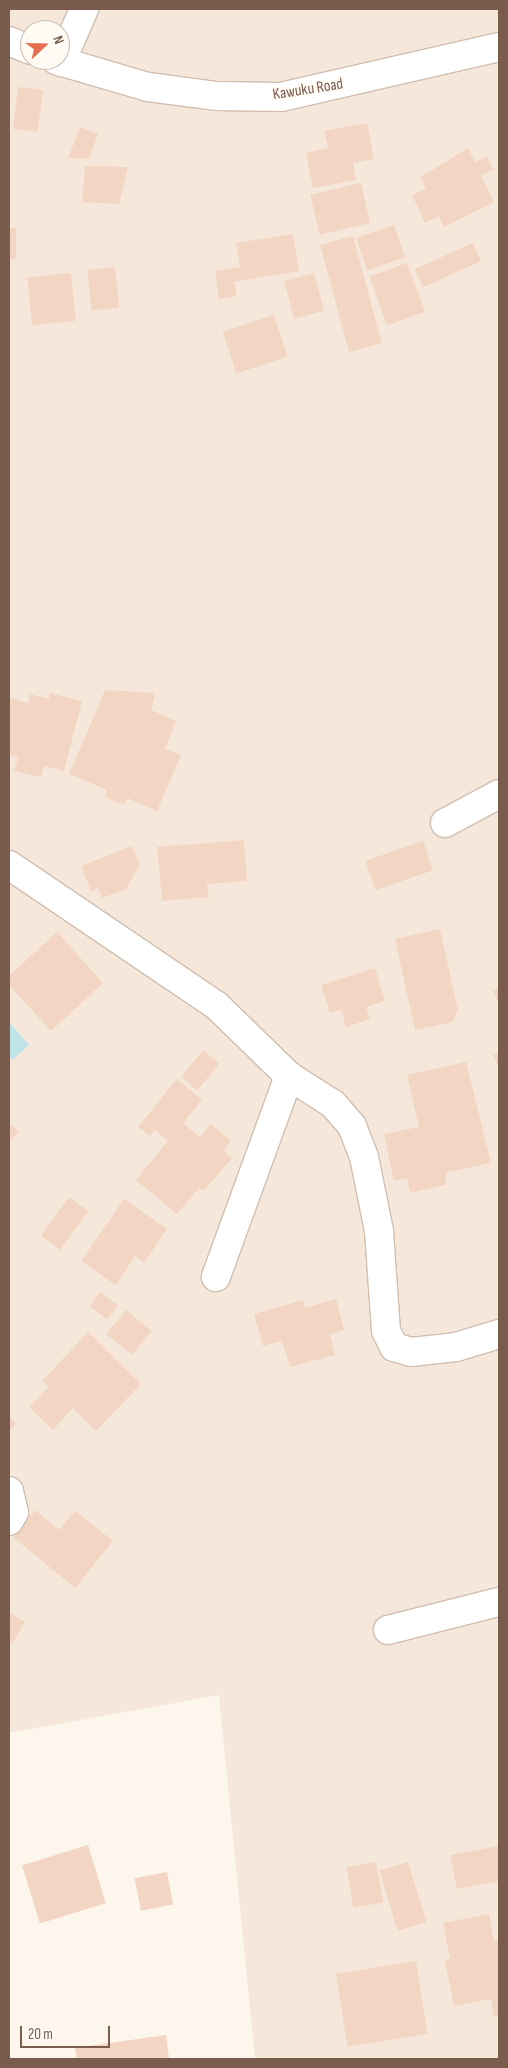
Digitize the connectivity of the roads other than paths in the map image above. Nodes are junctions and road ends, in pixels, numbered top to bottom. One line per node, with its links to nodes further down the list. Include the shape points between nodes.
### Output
1 (84, 9): 2 (street)
2 (70, 38)
3 (499, 47): 4 (street, Kawuku Road, via 281,97 217,96 148,87)
4 (70, 64)
5 (499, 794): 6 (street)
6 (445, 824)
7 (9, 865): 8 (street, via 217,1006)
8 (289, 1076): 9 (street); 10 (street, via 333,1104 355,1134 379,1231 386,1331 394,1347 411,1352 456,1346)
9 (216, 1277)
10 (499, 1334)
11 (9, 1491): 12 (street, via 14,1512)
12 (9, 1521)
13 (499, 1602): 14 (street)
14 (388, 1630)

